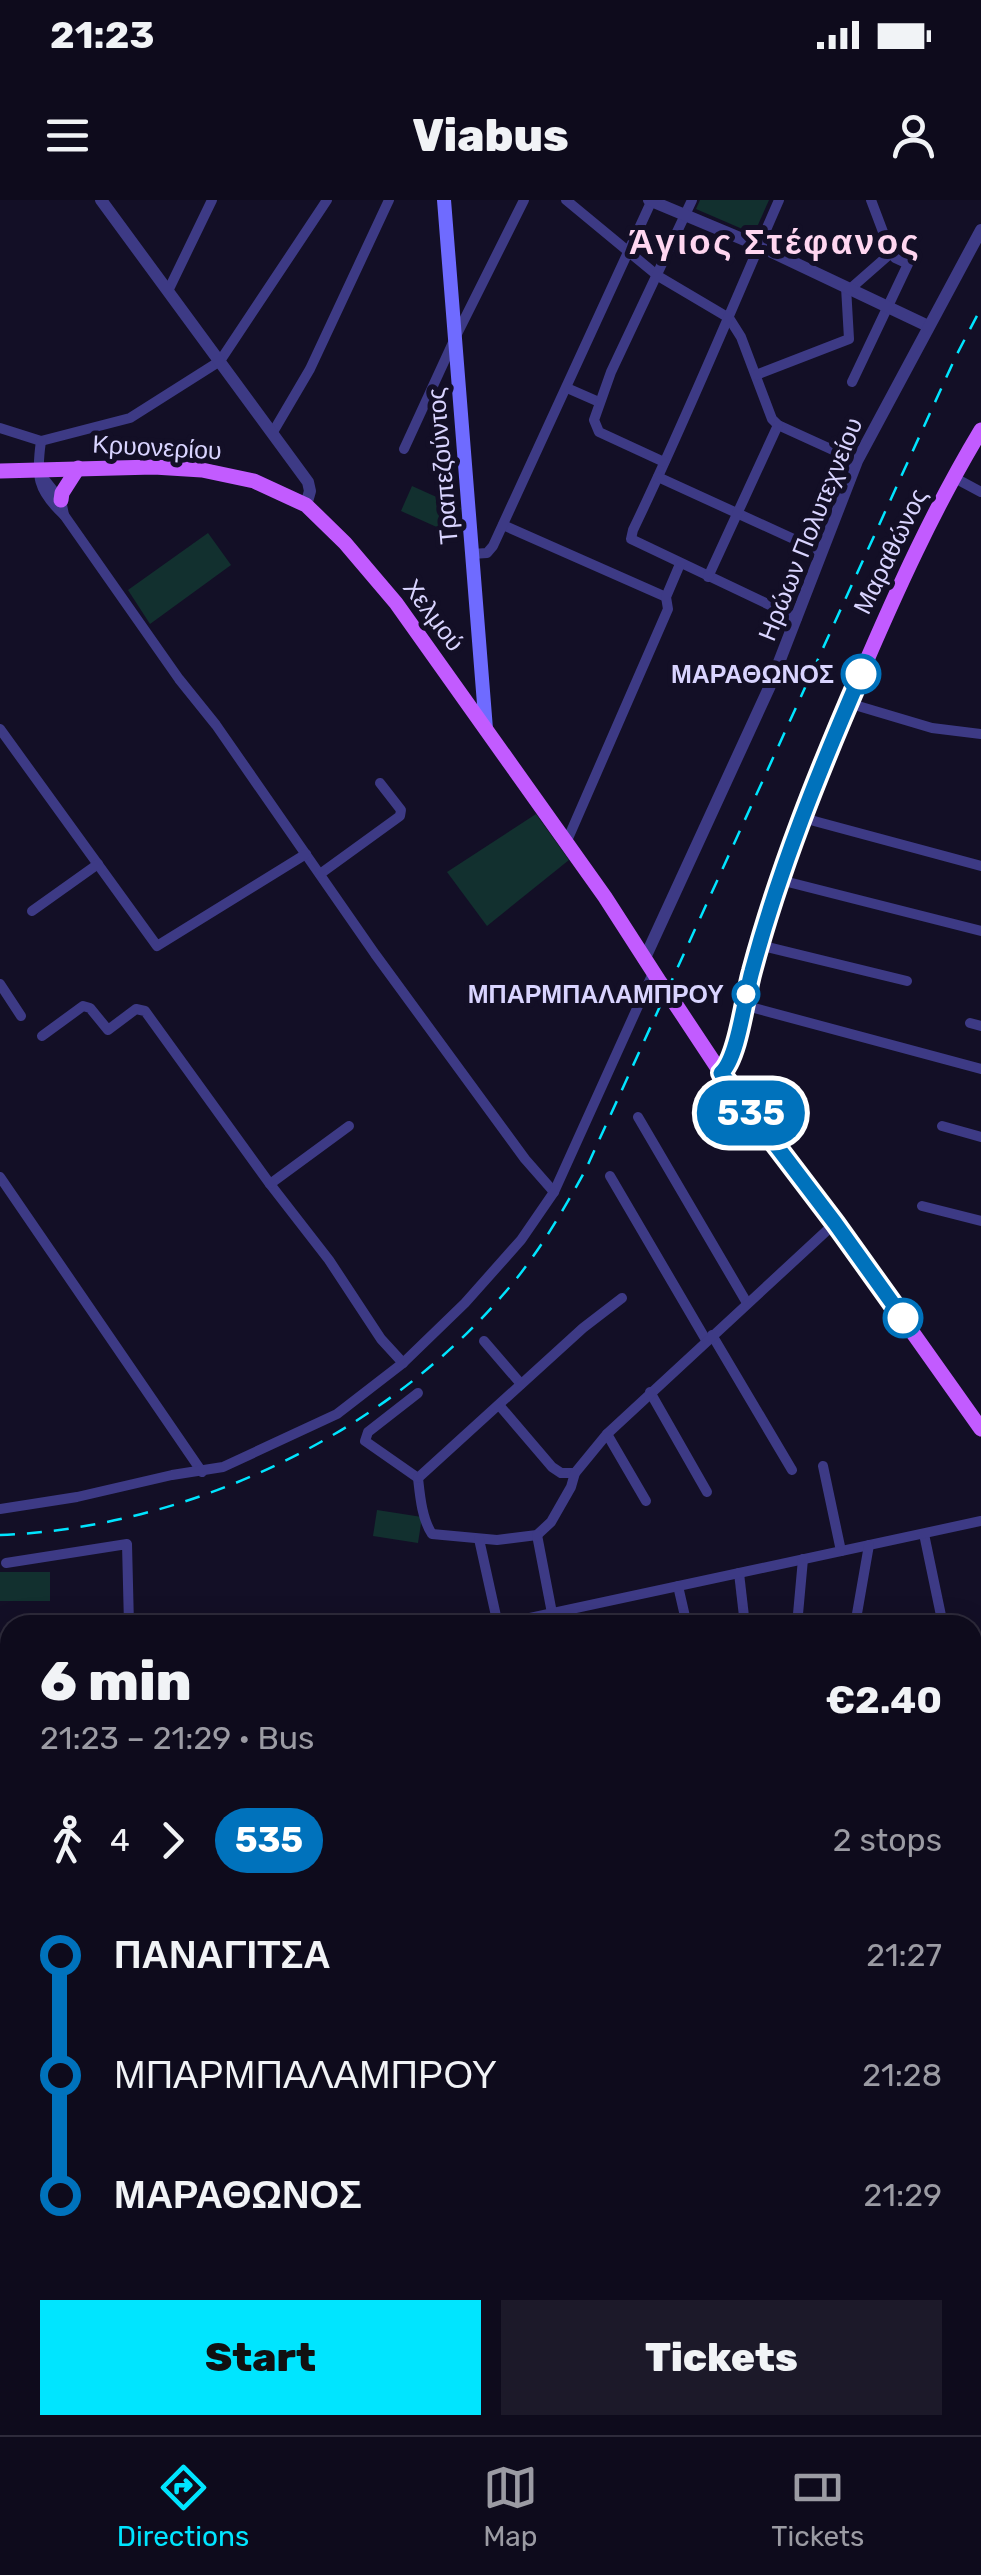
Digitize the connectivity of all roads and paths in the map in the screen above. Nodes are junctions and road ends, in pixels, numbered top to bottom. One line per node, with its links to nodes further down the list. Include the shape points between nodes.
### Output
1 (100, 200): 19 (street, Χελμού)
2 (212, 200): 19 (street)
3 (327, 200): 26 (street)
4 (389, 200): 34 (street)
5 (444, 200): 24 (main road, Τραπεζούντος)
6 (524, 200): 24 (street)
7 (566, 200): 15 (street)
8 (651, 200): 12 (street); 15 (street)
9 (692, 200): 12 (street)
10 (779, 200): 14 (street)
11 (871, 200): 16 (street)
12 (685, 214): 14 (street); 17 (street)
13 (981, 230): 22 (street, Ηρώων Πολυτεχνείου)
14 (759, 246): 18 (street); 21 (street)
15 (628, 252): 17 (street); 29 (street)
16 (890, 253): 18 (street); 20 (street, via 908,264)
17 (658, 276): 21 (street); 30 (street)
18 (848, 288): 20 (street); 23 (street)
19 (168, 291): 26 (street, Χελμού)
20 (888, 307): 22 (street); 25 (street)
21 (728, 318): 27 (street); 38 (street)
22 (928, 326): 37 (street, Ηρώων Πολυτεχνείου)
23 (851, 336): 25 (street); 27 (street)
24 (455, 338): 36 (street); 50 (main road, Τραπεζούντος)
25 (870, 344): 28 (street)
26 (220, 361): 34 (street, Χελμού); 35 (street, via 130,418)
27 (756, 375): 31 (street)
28 (852, 382)
29 (567, 388): 30 (street); 48 (street)
30 (599, 402): 38 (street, via 598,430)
31 (778, 426): 37 (street); 47 (street)
32 (0, 428): 35 (street)
33 (981, 430): 43 (main road, Μαραθώνος)
34 (274, 432): 45 (street, Χελμού, via 310,486)
35 (41, 440): 40 (street)
36 (404, 449)
37 (857, 461): 49 (street, Ηρώων Πολυτεχνείου)
38 (664, 462): 42 (street)
39 (78, 468): 40 (main road, Κρυονερίου); 45 (main road, Κρυονερίου, via 202,470 254,482); 46 (main road)
40 (36, 470): 41 (main road, Κρυονερίου); 46 (street, via 45,494)
41 (0, 471)
42 (658, 477): 47 (street); 51 (street, via 631,539)
43 (953, 478): 44 (street); 55 (main road, Μαραθώνος)
44 (981, 492)
45 (306, 505): 56 (main road, Χελμού, via 396,603)
46 (62, 507): 63 (street)
47 (737, 513): 49 (street); 52 (street)
48 (503, 524): 50 (street, via 487,553); 53 (street)
49 (822, 552): 54 (street, Ηρώων Πολυτεχνείου)
50 (472, 554): 56 (main road, Τραπεζούντος)
51 (680, 564): 52 (street); 53 (street)
52 (708, 577): 54 (street)
53 (666, 597): 62 (street, via 668,609)
54 (797, 618): 71 (street, Ηρώων Πολυτεχνείου)
55 (848, 703): 58 (street, via 932,728); 61 (main road, Μαραθώνος)
56 (486, 728): 62 (main road, Χελμού)
57 (0, 729): 59 (street)
58 (980, 732)
59 (4, 743): 64 (street)
60 (380, 783): 66 (street, via 400,816)
61 (803, 818): 65 (street); 67 (main road, Μαραθώνος)
62 (566, 843): 71 (main road, Χελμού)
63 (306, 854): 64 (street, via 156,946); 66 (street)
64 (98, 864): 68 (street)
65 (981, 866)
66 (320, 874): 86 (street)
67 (780, 880): 69 (street); 70 (main road, Μαραθώνος)
68 (32, 912)
69 (981, 931)
70 (759, 944): 72 (street); 74 (main road, Μαραθώνος)
71 (653, 972): 78 (main road, Χελμού, bridge); 86 (street)
72 (907, 981)
73 (0, 984): 75 (street)
74 (743, 1005): 77 (street); 78 (main road, Μαραθώνος, via 731,1060)
75 (21, 1016)
76 (42, 1036): 85 (street, via 83,1006 108,1030 136,1010 146,1011)
77 (981, 1069)
78 (721, 1073): 89 (main road)
79 (638, 1117): 91 (street)
80 (349, 1126): 85 (street)
81 (942, 1126): 82 (street)
82 (981, 1137)
83 (610, 1176): 92 (street)
84 (0, 1177): 103 (street)
85 (270, 1184): 94 (street)
86 (554, 1192): 94 (street, via 501,1265)
87 (922, 1206): 88 (street)
88 (981, 1222)
89 (835, 1223): 91 (street); 99 (main road)
90 (622, 1298): 95 (street)
91 (747, 1303): 92 (street)
92 (709, 1338): 96 (street); 102 (street)
93 (484, 1341): 95 (street)
94 (403, 1363): 103 (street, via 337,1414)
95 (521, 1384): 98 (street)
96 (650, 1392): 100 (street); 106 (street)
97 (418, 1393): 105 (street, via 368,1432 365,1442)
98 (499, 1405): 104 (street, via 552,1467); 105 (street)
99 (981, 1429)
100 (606, 1434): 104 (street); 107 (street)
101 (823, 1466): 114 (street)
102 (792, 1470)
103 (202, 1472): 108 (street)
104 (575, 1473): 110 (street, via 551,1522)
105 (418, 1478): 112 (street, via 432,1534)
106 (707, 1492)
107 (646, 1502)
108 (0, 1509)
109 (981, 1522): 111 (street)
110 (537, 1534): 112 (street); 119 (street)
111 (924, 1534): 113 (street); 127 (street)
112 (480, 1539): 121 (street)
113 (869, 1545): 114 (street); 126 (street)
114 (841, 1551): 115 (street)
115 (803, 1559): 117 (street); 125 (street)
116 (6, 1562): 120 (street, via 127,1544)
117 (739, 1573): 118 (street); 124 (street)
118 (678, 1586): 119 (street); 123 (street)
119 (552, 1613): 122 (street)
120 (130, 1615)
121 (496, 1615)
122 (543, 1615)
123 (685, 1615)
124 (744, 1615)
125 (798, 1615)
126 (857, 1615)
127 (941, 1615)

